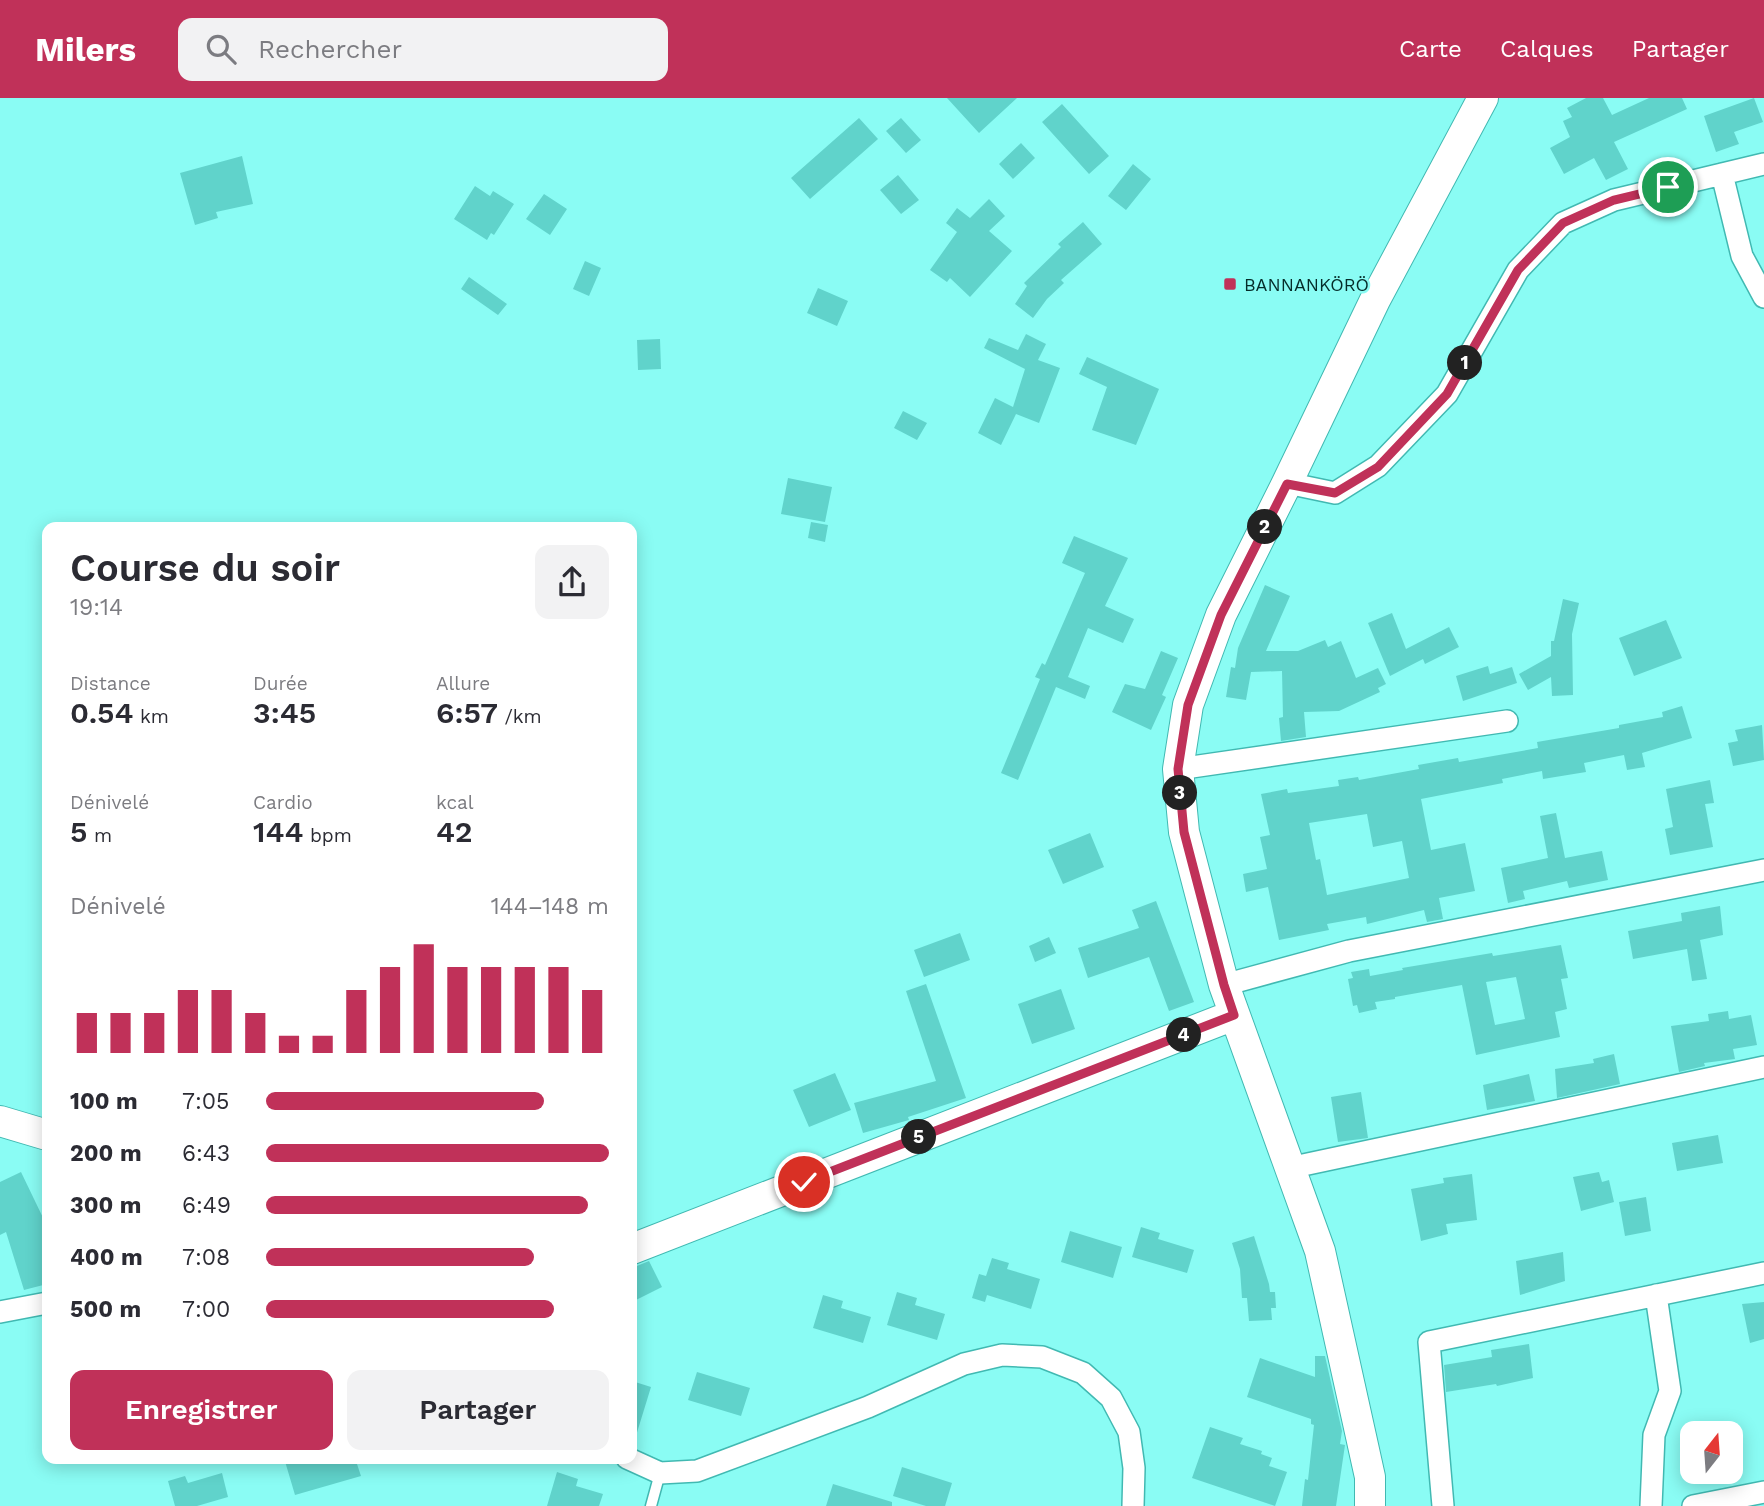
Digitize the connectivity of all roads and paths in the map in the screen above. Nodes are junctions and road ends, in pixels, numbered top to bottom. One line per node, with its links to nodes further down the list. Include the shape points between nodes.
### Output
1 (1483, 98): 5 (main road, via 1375,300)
2 (1764, 164): 3 (street)
3 (1722, 174): 4 (street, via 1742,256); 5 (street, via 1614,200 1563,223 1518,270 1447,394 1378,467 1335,493)
4 (1764, 297)
5 (1287, 484): 7 (main road, via 1221,615 1188,705)
6 (1507, 721): 7 (street)
7 (1178, 769): 9 (main road, via 1184,832)
8 (1764, 870): 9 (street, via 1349,951)
9 (1224, 985): 10 (main road)
10 (1234, 1015): 14 (main road); 15 (main road)
11 (1764, 1067): 14 (street)
12 (0, 1121): 13 (main road)
13 (42, 1134)
14 (1289, 1168): 25 (main road, via 1320,1251 1370,1477)
15 (637, 1247)
16 (1764, 1273): 17 (street)
17 (1656, 1295): 26 (street, via 1429,1342); 27 (street, via 1670,1391 1654,1435)
18 (42, 1303): 19 (street)
19 (2, 1306)
20 (637, 1463): 21 (street)
21 (660, 1473): 23 (lane); 24 (street, via 697,1471 868,1408 964,1364 1002,1354 1042,1357 1083,1373 1111,1398 1129,1432)
22 (1764, 1492): 28 (street)
23 (651, 1506)
24 (1133, 1506)
25 (1370, 1506)
26 (1443, 1506)
27 (1651, 1506)
28 (1693, 1506)

